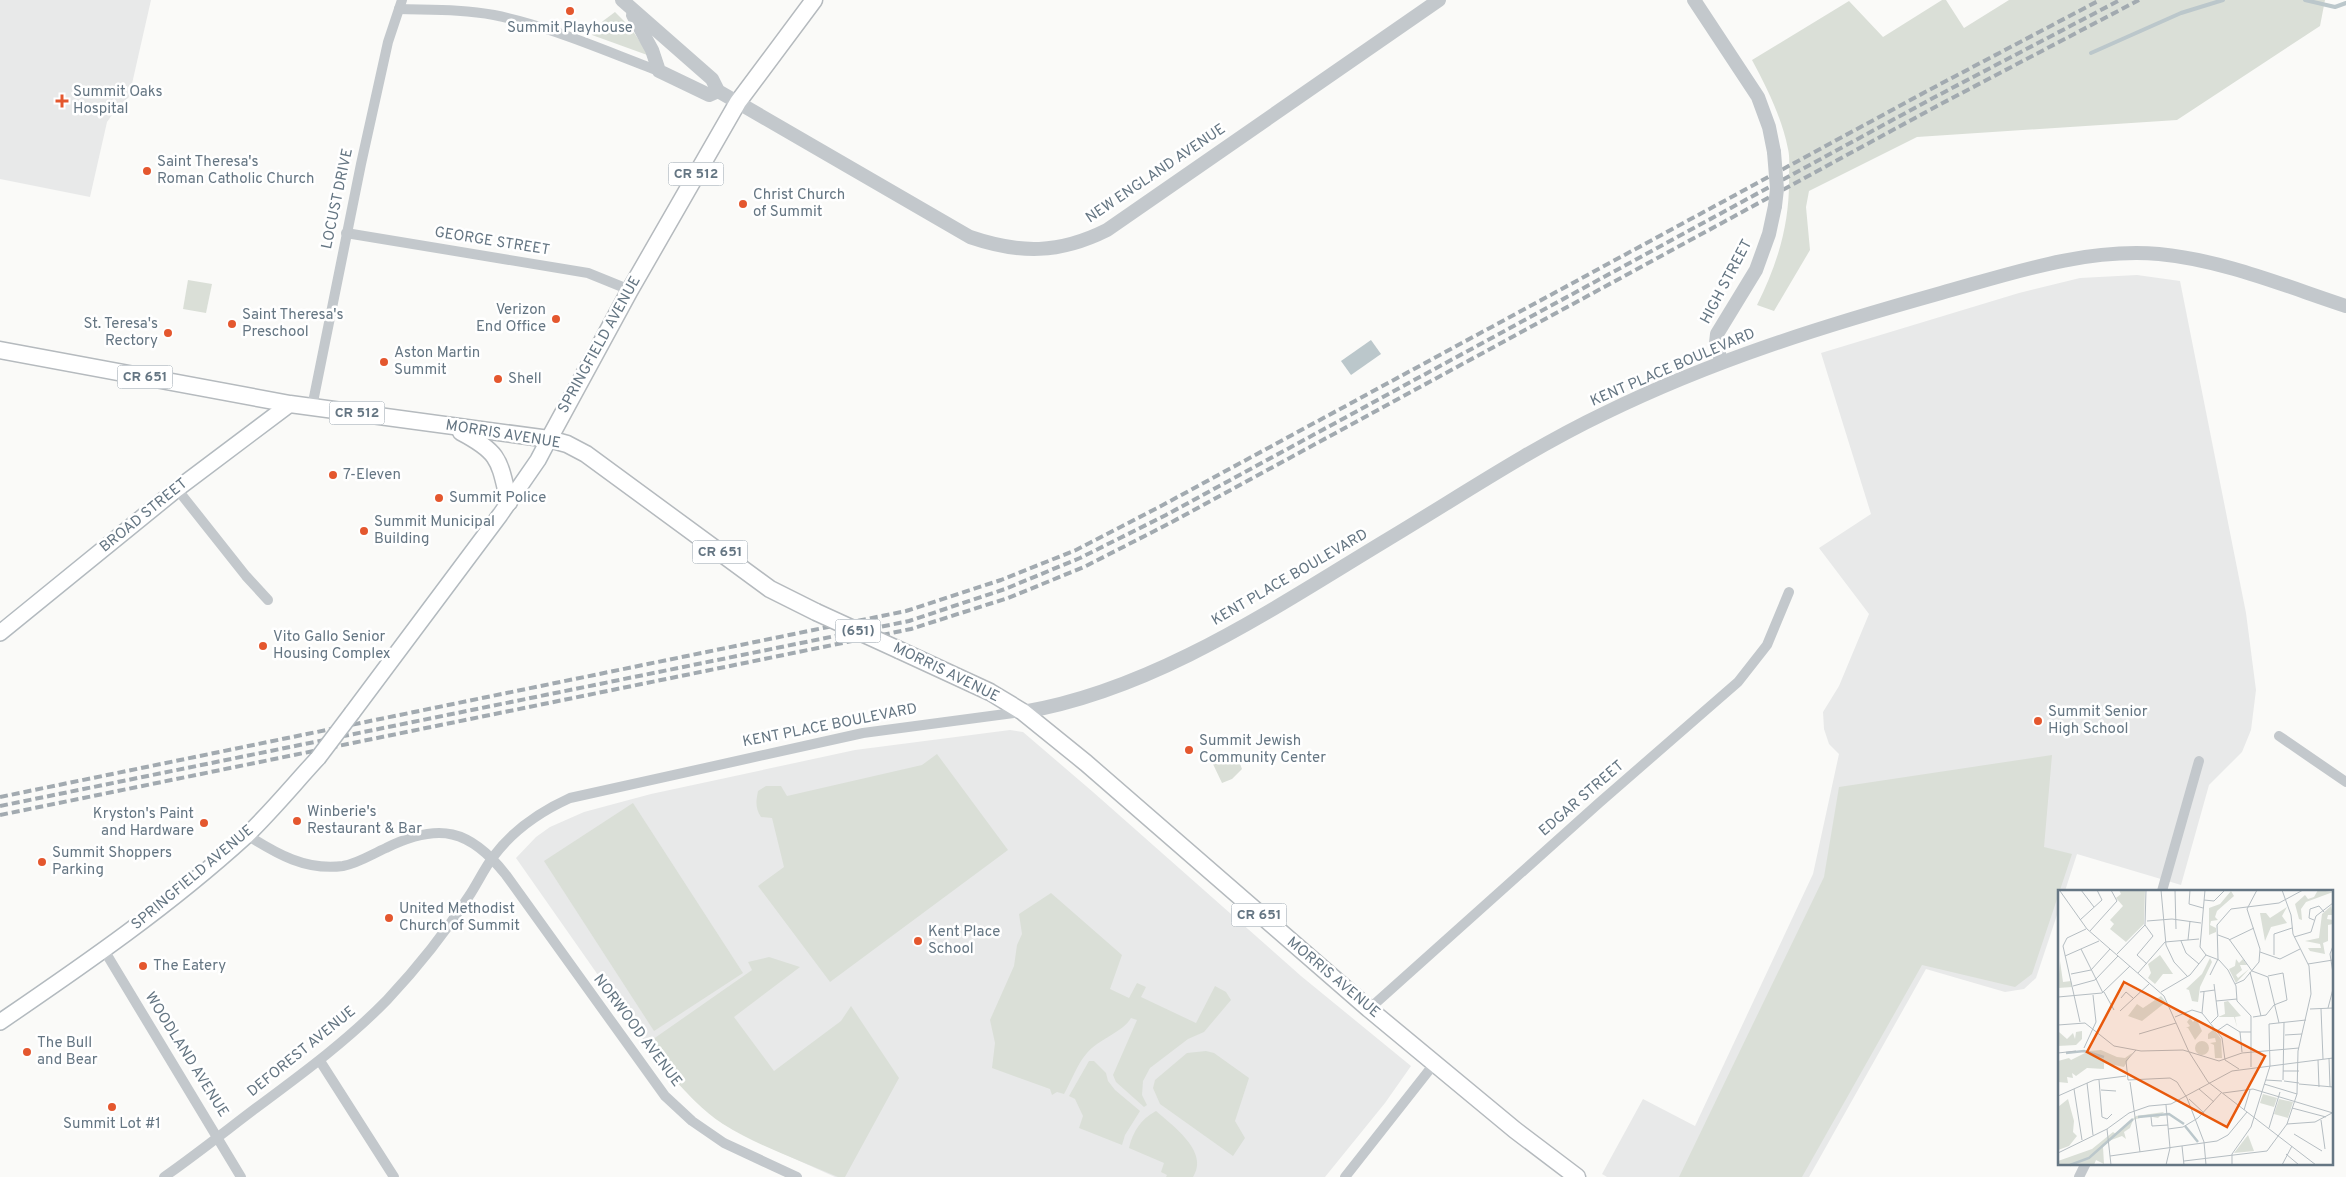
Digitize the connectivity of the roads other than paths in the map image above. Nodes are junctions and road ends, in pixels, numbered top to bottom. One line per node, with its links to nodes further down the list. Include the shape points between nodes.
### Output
1 (814, 0): 8 (main road, SPRINGFIELD AVENUE / CR 512)
2 (1439, 0): 8 (street, NEW ENGLAND AVENUE, via 1107,230 1081,242 1054,248 1028,250 1007,247 970,236)
3 (1694, 0): 13 (street, HIGH STREET, bridge, via 1758,97 1774,152 1777,189 1769,234 1756,270 1716,334)
4 (623, 1): 6 (street, via 643,32); 7 (street, via 712,79)
5 (401, 5): 6 (street, via 466,11 527,23); 9 (street, LOCUST DRIVE, via 388,42)
6 (659, 71): 7 (street, via 709,95)
7 (718, 91): 8 (street, NEW ENGLAND AVENUE)
8 (738, 102): 10 (main road, SPRINGFIELD AVENUE / CR 512)
9 (346, 233): 10 (street, GEORGE STREET, via 576,271); 15 (street, LOCUST DRIVE)
10 (630, 290): 17 (main road, SPRINGFIELD AVENUE / CR 512)
11 (2346, 306): 13 (street, KENT PLACE BOULEVARD, via 2216,264 2157,254 2099,254 2050,263 1965,286)
12 (0, 350): 14 (main road, MORRIS AVENUE / CR 651)
13 (1721, 361): 25 (street, KENT PLACE BOULEVARD, via 1598,416 1207,644 1106,690)
14 (290, 404): 15 (main road, MORRIS AVENUE / CR 512); 18 (main road, BROAD STREET)
15 (312, 407): 16 (main road, MORRIS AVENUE / CR 512)
16 (453, 427): 17 (main road, MORRIS AVENUE / CR 512); 19 (main road, via 489,448 503,474)
17 (549, 439): 19 (main road, SPRINGFIELD AVENUE); 22 (main road, MORRIS AVENUE / CR 651, via 586,454 770,589)
18 (177, 489): 21 (street); 23 (main road, BROAD STREET)
19 (509, 502): 29 (main road, SPRINGFIELD AVENUE, bridge, via 318,758)
20 (1789, 592): 33 (street, EDGAR STREET, via 1767,645 1738,682)
21 (268, 600)
22 (816, 612): 24 (main road, MORRIS AVENUE / (651), bridge)
23 (0, 633)
24 (899, 650): 25 (main road, MORRIS AVENUE / CR 651, via 990,692)
25 (1023, 712): 30 (street, KENT PLACE BOULEVARD, via 864,733 570,798 521,826); 33 (main road, MORRIS AVENUE / CR 651)
26 (2279, 736): 28 (street)
27 (2199, 761): 31 (street)
28 (2346, 782)
29 (247, 835): 30 (street, via 286,858 316,866 344,866 404,840 439,833 464,838 480,846); 32 (main road, SPRINGFIELD AVENUE, via 171,900)
30 (492, 858): 35 (street, DEFOREST AVENUE, via 429,951 363,1024); 42 (street, NORWOOD AVENUE, via 665,1096 692,1121 724,1142)
31 (2162, 890)
32 (104, 950): 34 (main road, SPRINGFIELD AVENUE); 37 (street, WOODLAND AVENUE)
33 (1369, 1009): 36 (main road, MORRIS AVENUE / CR 651)
34 (0, 1022)
35 (320, 1061): 37 (street, DEFOREST AVENUE); 41 (street)
36 (1434, 1064): 43 (street); 44 (main road, MORRIS AVENUE / CR 651)
37 (219, 1137): 39 (street, DEFOREST AVENUE); 40 (street, WOODLAND AVENUE)
38 (2086, 1164): 45 (street)
39 (164, 1177)
40 (242, 1177)
41 (394, 1177)
42 (797, 1177)
43 (1345, 1177)
44 (1578, 1177)
45 (2079, 1177)

